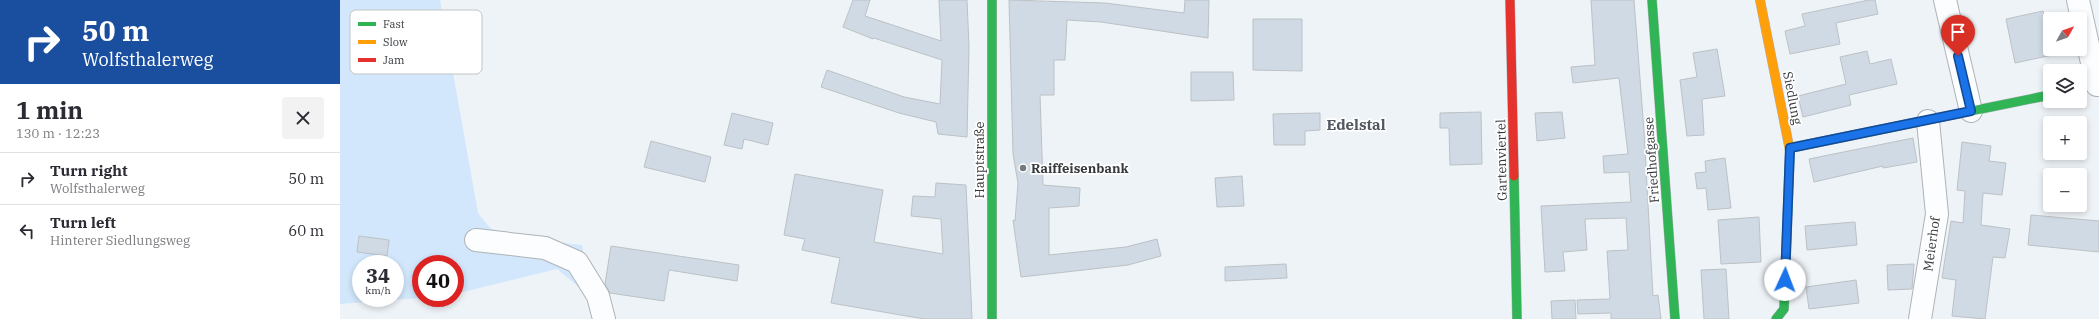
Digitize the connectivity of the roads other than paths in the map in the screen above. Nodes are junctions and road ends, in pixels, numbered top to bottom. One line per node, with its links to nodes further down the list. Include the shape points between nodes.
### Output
1 (992, 0): 14 (street, Hauptstraße)
2 (1510, 0): 15 (street, Gartenviertel)
3 (1652, 0): 16 (street, Friedhofgasse)
4 (1760, 0): 11 (street, Siedlung)
5 (1945, 0): 9 (street)
6 (2078, 0): 7 (street)
7 (2092, 86)
8 (2043, 96): 9 (street)
9 (1971, 111): 10 (street)
10 (1928, 121): 11 (street); 18 (street, Meierhof, via 1937,214)
11 (1790, 148): 17 (street, Siedlung, via 1784,309)
12 (476, 240): 13 (street, via 545,248 577,262 598,296)
13 (604, 319)
14 (992, 319)
15 (1517, 319)
16 (1675, 319)
17 (1776, 319)
18 (1920, 319)

